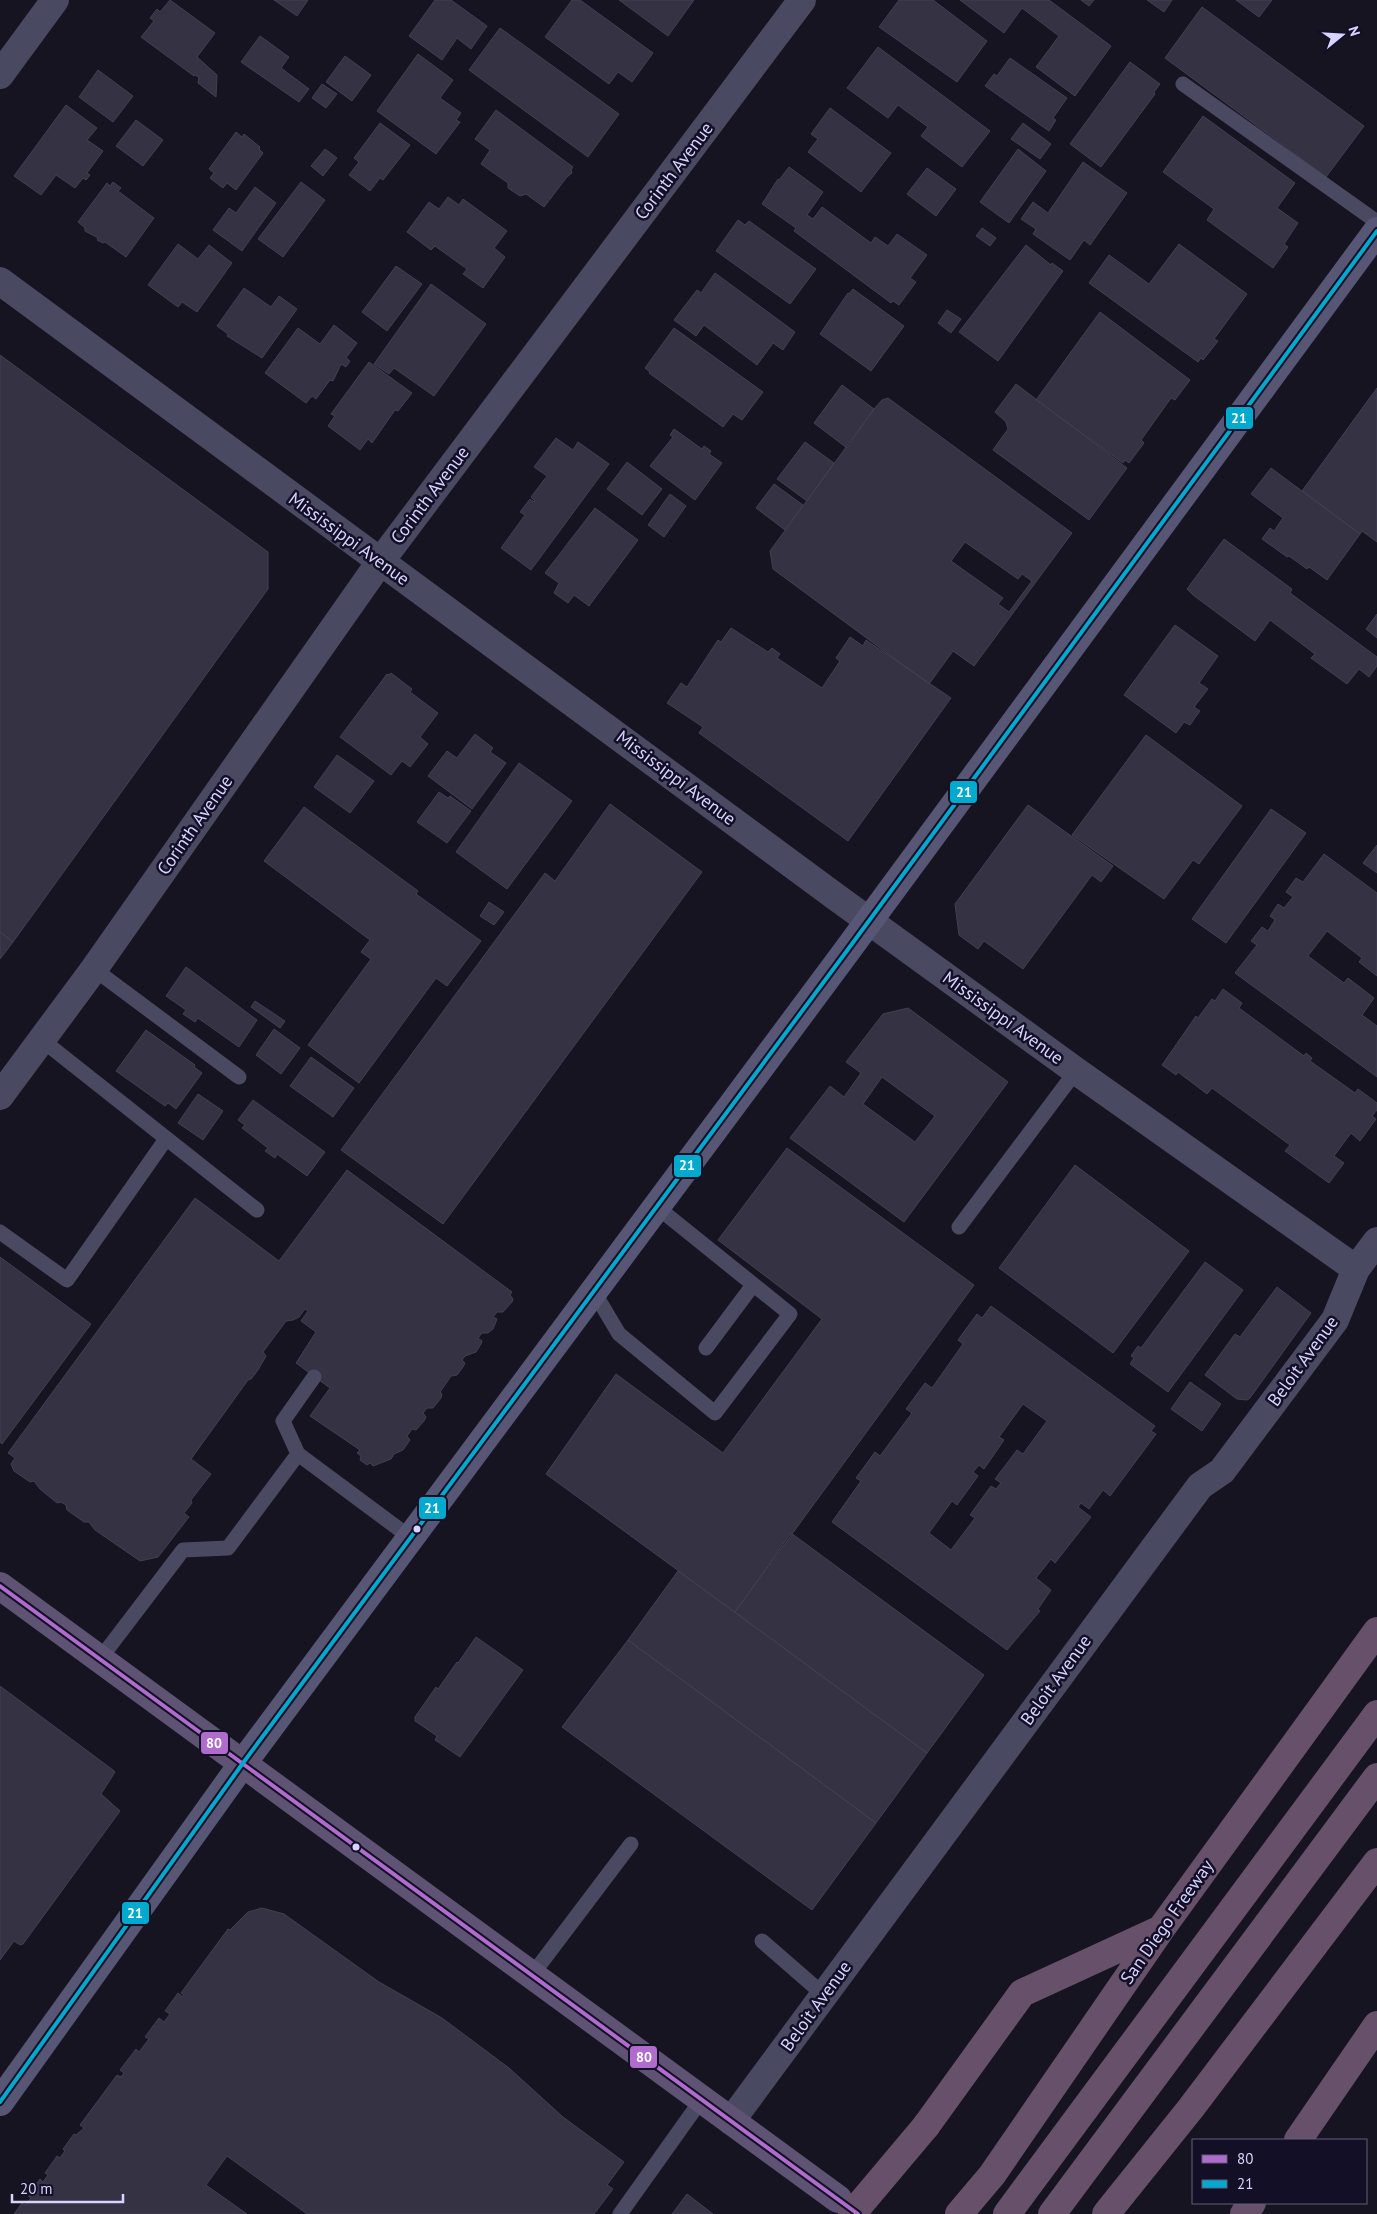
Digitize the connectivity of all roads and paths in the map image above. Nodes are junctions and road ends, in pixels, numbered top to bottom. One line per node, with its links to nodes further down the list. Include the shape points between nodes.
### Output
1 (55, 0): 3 (street)
2 (802, 0): 8 (street, Corinth Avenue)
3 (0, 75)
4 (1182, 84): 5 (lane)
5 (1377, 222)
6 (1377, 231): 9 (street)
7 (0, 281): 8 (street, Mississippi Avenue)
8 (380, 562): 9 (street, Mississippi Avenue, via 590,713); 10 (street, Corinth Avenue)
9 (869, 921): 12 (street, Mississippi Avenue); 16 (street)
10 (94, 969): 11 (street, Corinth Avenue); 13 (lane)
11 (42, 1040): 14 (street, Corinth Avenue); 15 (lane)
12 (1076, 1071): 18 (lane); 21 (street, Mississippi Avenue)
13 (239, 1077)
14 (0, 1096)
15 (166, 1139): 17 (lane); 19 (lane, via 67,1280)
16 (657, 1206): 22 (lane); 23 (street)
17 (258, 1210)
18 (960, 1227)
19 (0, 1232)
20 (1377, 1241): 21 (street, Beloit Avenue)
21 (1356, 1270): 39 (street, Beloit Avenue, via 1335,1320 1222,1471 1200,1486)
22 (753, 1285): 23 (lane, via 790,1314 715,1413 619,1334); 24 (lane)
23 (594, 1292): 27 (street)
24 (706, 1348)
25 (314, 1376): 26 (lane, via 283,1421)
26 (298, 1454): 27 (lane); 30 (lane, via 228,1548 183,1550)
27 (411, 1538): 32 (street)
28 (0, 1586): 30 (main road)
29 (1377, 1631): 36 (highway, San Diego Freeway)
30 (100, 1659): 32 (main road)
31 (1377, 1714): 45 (highway)
32 (243, 1764): 38 (main road); 42 (street)
33 (1377, 1778): 49 (highway)
34 (631, 1844): 38 (lane)
35 (1377, 1862): 50 (highway, via 1191,2108)
36 (1161, 1929): 46 (highway, bridge, via 1022,1993 926,2126); 48 (highway, San Diego Freeway, via 992,2175)
37 (762, 1941): 39 (lane)
38 (532, 1975): 41 (main road)
39 (824, 1995): 43 (street, Beloit Avenue)
40 (1377, 2025): 44 (highway)
41 (702, 2100): 43 (main road); 47 (lane)
42 (0, 2102)
43 (731, 2121): 46 (main road)
44 (1299, 2139)
45 (1014, 2205)
46 (845, 2206)
47 (620, 2214)
48 (959, 2214)
49 (1052, 2214)
50 (1106, 2214)

